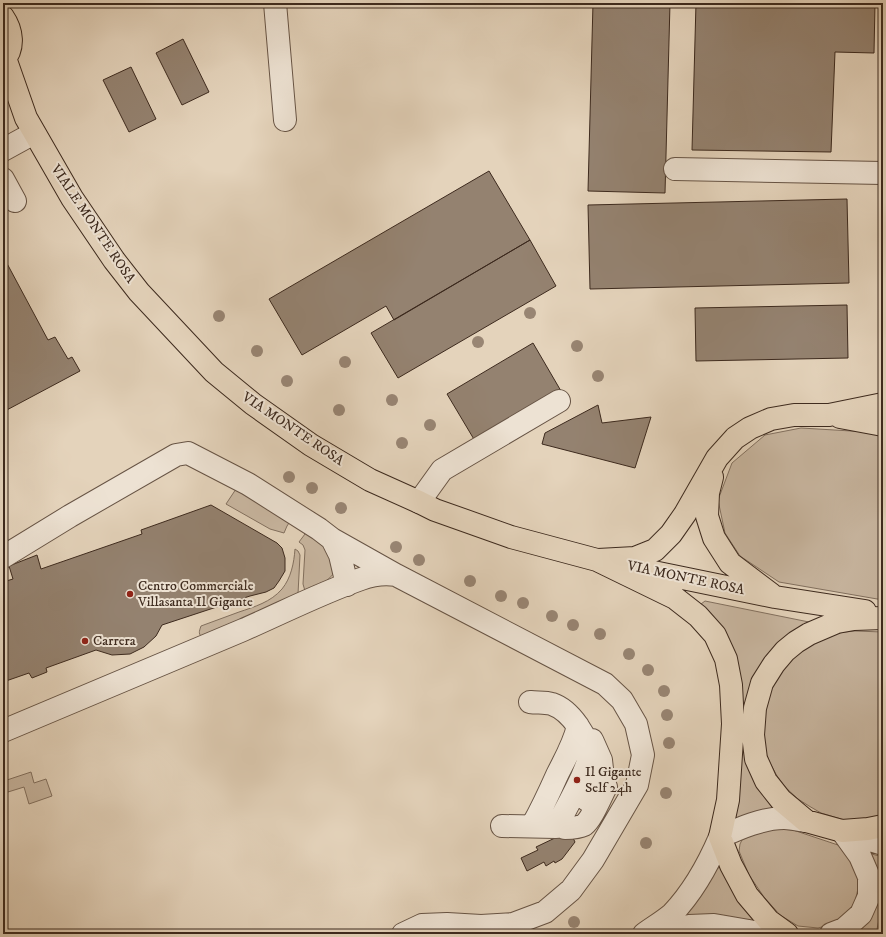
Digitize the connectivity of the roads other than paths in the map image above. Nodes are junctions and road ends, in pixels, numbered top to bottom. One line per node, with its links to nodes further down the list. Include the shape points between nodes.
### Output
1 (275, 3): 5 (street)
2 (3, 17): 3 (main road, VIALE MONTE ROSA, via 11,32 10,50)
3 (4, 60): 6 (main road, VIALE MONTE ROSA)
4 (3, 94): 6 (main road, VIALE MONTE ROSA)
5 (285, 120)
6 (30, 125): 7 (street); 12 (main road, VIALE MONTE ROSA, via 72,198 114,260 139,292)
7 (3, 150)
8 (675, 169): 9 (street)
9 (883, 173)
10 (3, 179): 11 (street)
11 (15, 201)
12 (186, 342): 18 (main road, VIA MONTE ROSA, via 214,372 253,404 311,445 370,480)
13 (559, 401): 18 (street, via 442,470)
14 (883, 404): 15 (main road)
15 (829, 415): 16 (main road); 17 (main road, via 794,415 771,419 735,438)
16 (883, 425)
17 (717, 458): 21 (main road, via 685,514 671,534 655,550 635,558); 24 (main road, via 708,493 707,516 714,538 730,563)
18 (427, 506): 21 (main road, VIA MONTE ROSA, via 511,537)
19 (332, 539): 20 (street, via 248,484 188,453 176,455); 22 (street); 23 (street, via 340,555)
20 (3, 557)
21 (597, 560): 24 (main road, VIA MONTE ROSA); 35 (main road, via 675,598 698,616 715,635 726,659 731,685 733,724 728,800)
22 (396, 576): 23 (street, via 376,575); 37 (street, via 604,684 622,700 636,724 643,755 637,785 593,860 571,890 544,912 513,924 422,925)
23 (347, 585): 28 (street)
24 (775, 597): 25 (main road, VIA MONTE ROSA)
25 (883, 614)
26 (883, 618): 30 (main road, via 837,622 809,634 785,651 762,683 755,708 753,735 756,759 766,781 781,800)
27 (530, 702): 29 (street, via 552,704 565,712)
28 (3, 731)
29 (583, 736): 33 (street, via 552,802); 33 (street, via 601,760 602,769 579,814 571,824)
30 (806, 821): 34 (main road); 35 (street, via 784,818 765,821 742,827)
31 (502, 826): 33 (street)
32 (883, 826): 34 (main road)
33 (548, 827)
34 (842, 831): 36 (street); 42 (street, via 860,856 869,877 869,896 861,914 844,929)
35 (720, 837): 38 (street, via 709,862 692,889 671,914); 41 (main road, via 747,896 769,920)
36 (883, 844)
37 (403, 934)
38 (644, 934)
39 (662, 934): 40 (street, via 689,926 714,925)
40 (766, 934)
41 (787, 934)
42 (831, 934)

